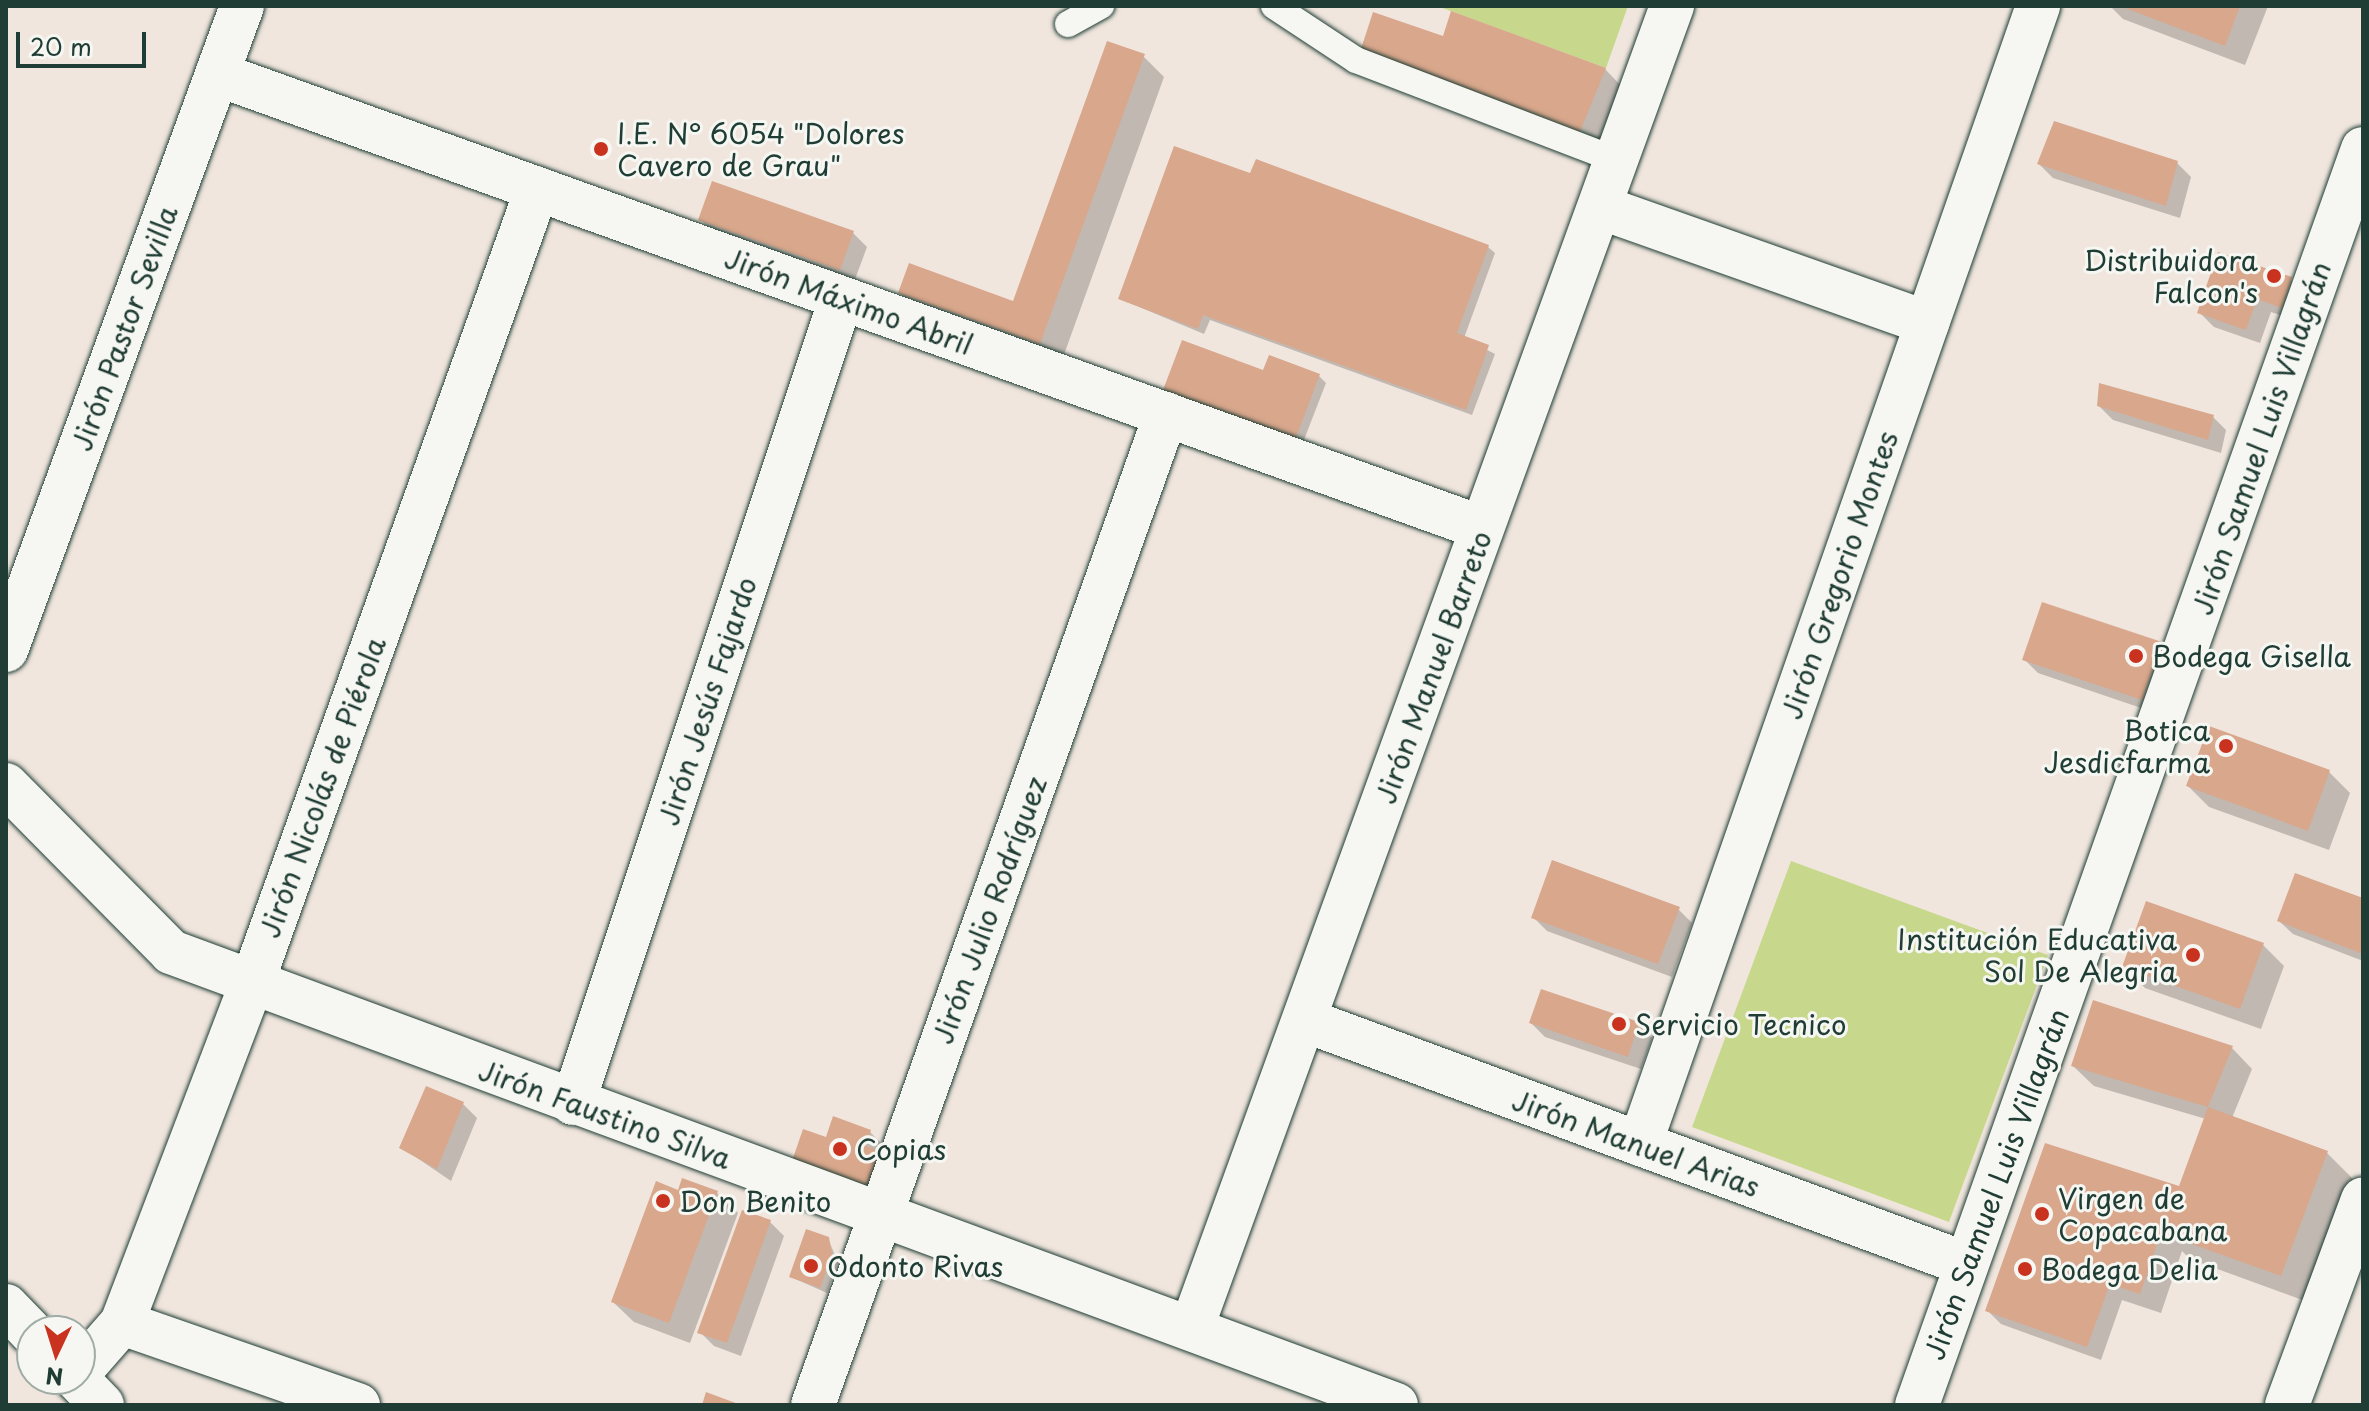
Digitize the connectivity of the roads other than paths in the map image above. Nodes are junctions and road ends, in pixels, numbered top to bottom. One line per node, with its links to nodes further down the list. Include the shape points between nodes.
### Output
1 (242, 6): 7 (street, Jirón Pastor Sevilla)
2 (1101, 6): 6 (lane)
3 (1274, 6): 9 (lane, via 1356,60)
4 (1672, 6): 9 (street, Jirón Manuel Barreto)
5 (2038, 6): 13 (street, Jirón Gregorio Montes)
6 (1068, 24)
7 (217, 74): 10 (street, Jirón Máximo Abril); 16 (street, Jirón Pastor Sevilla)
8 (2363, 149): 24 (street, Jirón Samuel Luis Villagrán)
9 (1616, 160): 11 (street, Jirón Manuel Barreto)
10 (537, 189): 12 (street, Jirón Máximo Abril); 18 (street, Jirón Nicolás de Piérola)
11 (1600, 207): 13 (street); 15 (street, Jirón Manuel Barreto)
12 (841, 299): 14 (street, Jirón Máximo Abril); 20 (street, Jirón Jesús Fajardo)
13 (1927, 323): 21 (street, Jirón Gregorio Montes)
14 (1166, 414): 15 (street, Jirón Máximo Abril); 23 (street, Jirón Julio Rodríguez)
15 (1482, 528): 19 (street, Jirón Manuel Barreto)
16 (6, 650)
17 (6, 785): 18 (street, Jirón Faustino Silva, via 171,952)
18 (252, 983): 20 (street, Jirón Faustino Silva); 25 (street, Jirón Nicolás de Piérola)
19 (1307, 1021): 21 (street, Jirón Manuel Arias); 26 (street, Jirón Manuel Barreto)
20 (573, 1103): 23 (street, Jirón Faustino Silva)
21 (1640, 1144): 24 (street, Jirón Manuel Arias)
22 (2363, 1200): 32 (street)
23 (881, 1214): 26 (street, Jirón Faustino Silva); 29 (street, Jirón Julio Rodríguez)
24 (1966, 1264): 31 (street, Jirón Samuel Luis Villagrán)
25 (122, 1323): 27 (street, Jirón Nicolás de Piérola); 28 (street)
26 (1192, 1327): 30 (street, Jirón Faustino Silva)
27 (96, 1353)
28 (358, 1405)
29 (813, 1405)
30 (1396, 1405)
31 (1917, 1405)
32 (2287, 1405)

